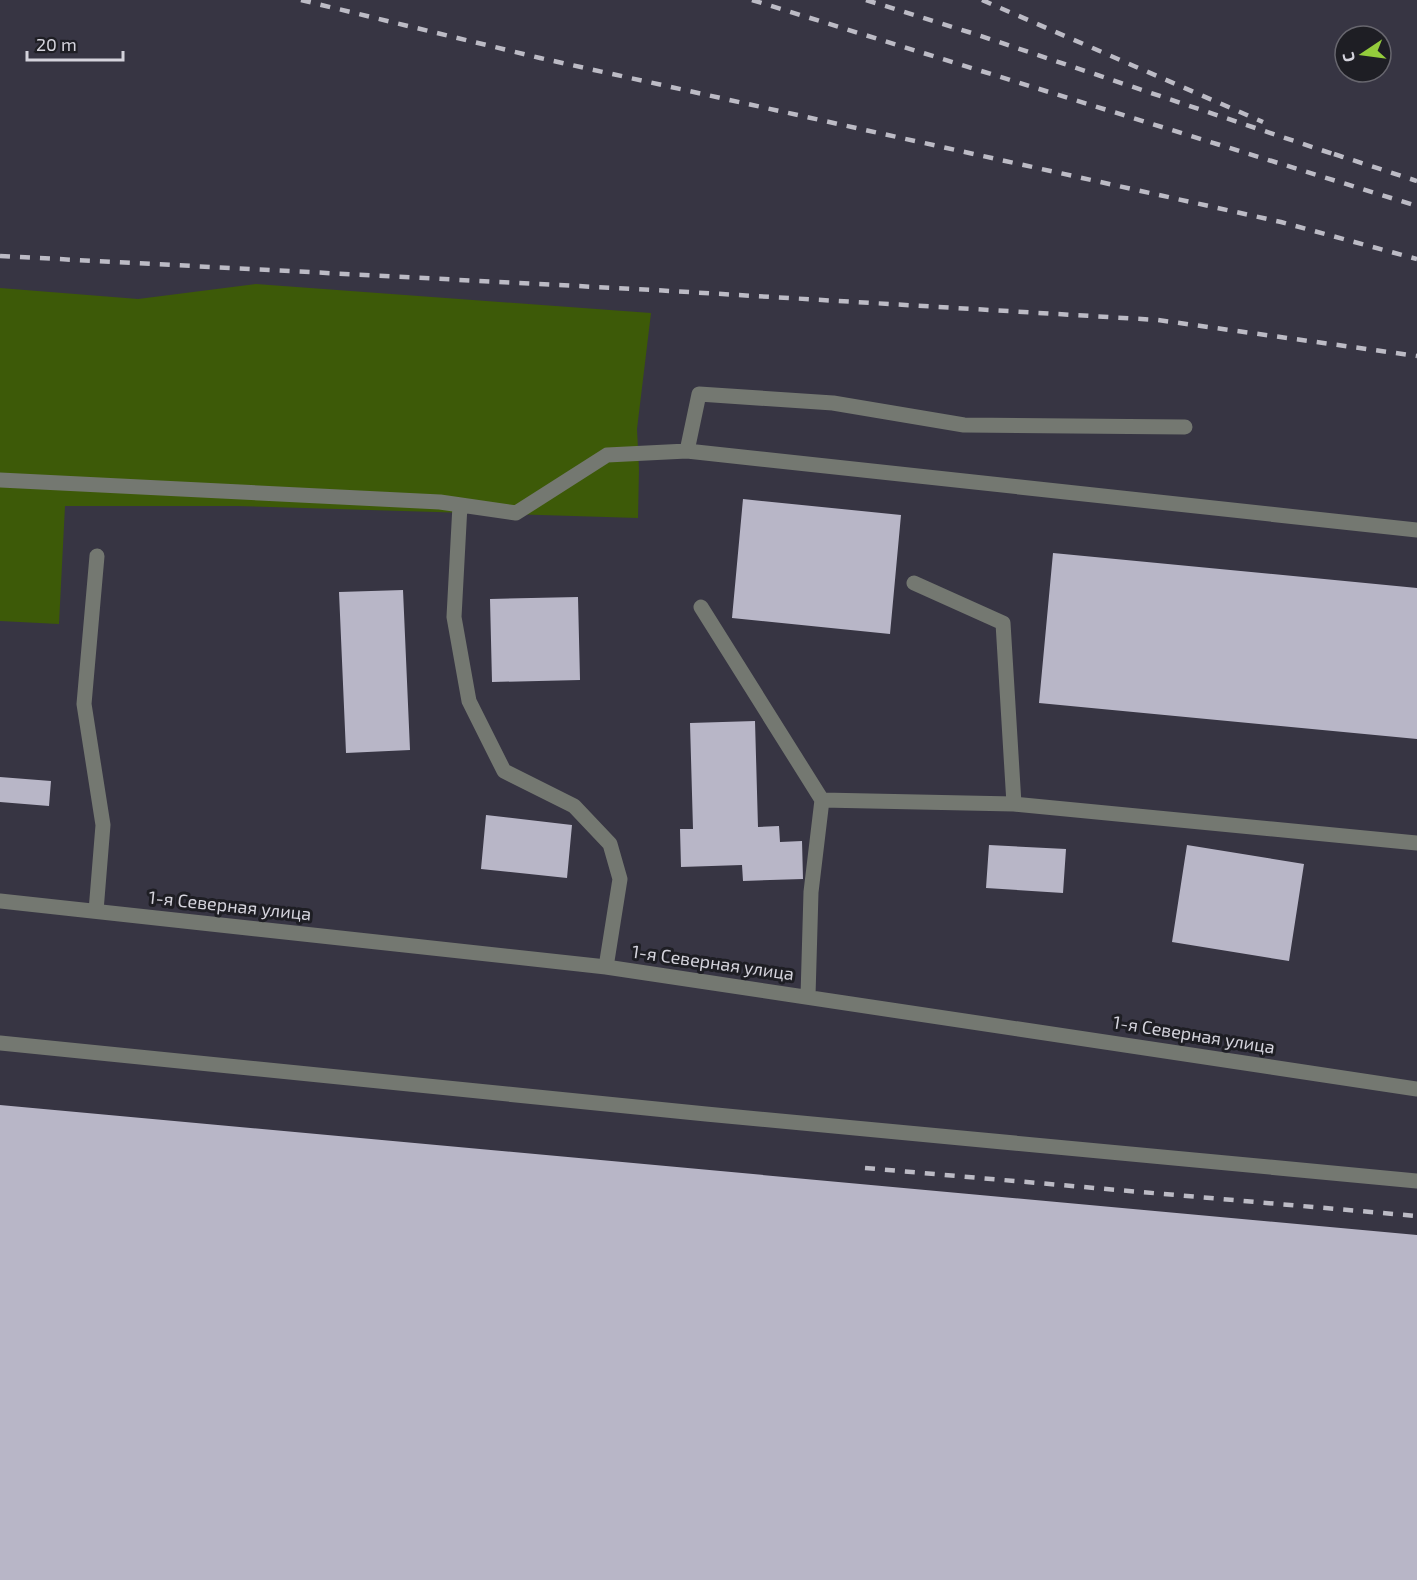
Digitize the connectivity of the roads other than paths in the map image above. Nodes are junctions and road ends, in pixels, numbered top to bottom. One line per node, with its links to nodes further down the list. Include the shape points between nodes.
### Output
1 (1185, 427): 2 (street, via 964,424 833,403 699,394)
2 (687, 451): 4 (street, via 608,455 516,513); 5 (street)
3 (0, 480): 4 (street)
4 (460, 505): 14 (street, via 454,616 469,701 504,771 574,806 610,844 620,879)
5 (1417, 530)
6 (97, 556): 13 (street, via 84,704 103,825)
7 (914, 583): 10 (street, via 1003,623)
8 (701, 607): 9 (street)
9 (822, 800): 10 (street); 15 (street, via 810,892)
10 (1014, 804): 11 (street)
11 (1417, 843)
12 (0, 902): 13 (street, 1-я Северная улица)
13 (96, 911): 14 (street, 1-я Северная улица)
14 (606, 967): 15 (street, 1-я Северная улица)
15 (808, 996): 17 (street, 1-я Северная улица)
16 (0, 1043): 18 (street)
17 (1417, 1089)
18 (1417, 1181)

